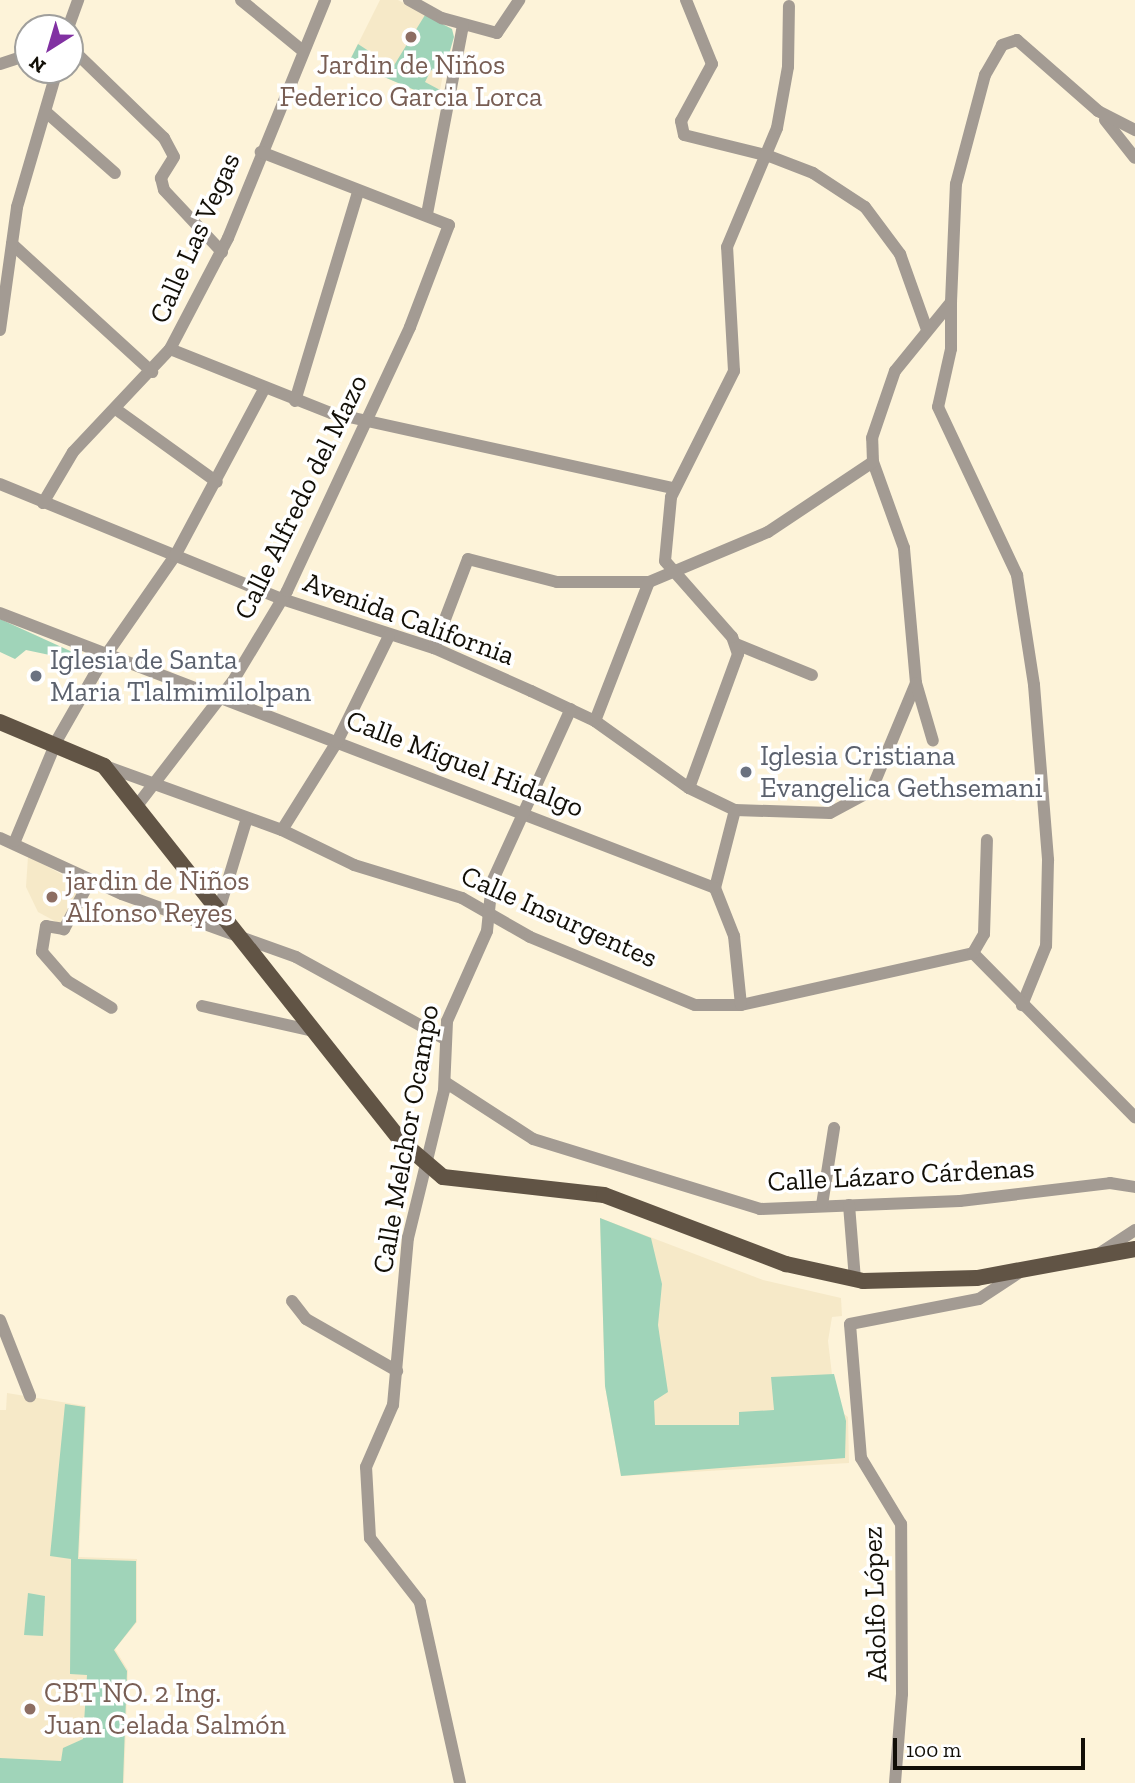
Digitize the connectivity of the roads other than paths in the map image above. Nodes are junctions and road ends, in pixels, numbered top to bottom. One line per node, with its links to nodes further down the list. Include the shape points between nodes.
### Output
1 (241, 0): 8 (street)
2 (325, 0): 8 (street, Calle Las Vegas)
3 (409, 0): 7 (street)
4 (519, 0): 7 (street, via 497,33)
5 (686, 0): 15 (street, via 712,64 681,121 684,135)
6 (789, 6): 15 (street, via 785,94)
7 (463, 25): 19 (street)
8 (303, 51): 14 (street, Calle Las Vegas)
9 (84, 61): 21 (street, via 164,138 174,158 161,178 164,190)
10 (53, 84): 12 (street)
11 (1098, 111): 13 (street); 16 (street); 22 (street, via 1026,43 1002,46 985,75 958,174)
12 (46, 112): 17 (street); 20 (street)
13 (1135, 130)
14 (261, 152): 18 (street); 21 (street, Calle Las Vegas)
15 (769, 156): 24 (street, via 813,173 865,207 900,254); 34 (street, via 727,247 734,371)
16 (1135, 158)
17 (115, 173)
18 (358, 192): 19 (street); 28 (street)
19 (427, 214): 30 (street, Calle Alfredo del Mazo, via 449,223 424,294)
20 (12, 244): 23 (street); 26 (street)
21 (222, 252): 25 (street, Calle Las Vegas)
22 (951, 302): 24 (street, Avenida California); 72 (street, via 941,420 1017,575 1034,685 1048,860 1046,955)
23 (0, 330)
24 (927, 330): 31 (street, Avenida California, via 887,386 872,438)
25 (170, 349): 26 (street, Calle Las Vegas); 27 (street)
26 (152, 372): 29 (street, Calle Las Vegas)
27 (262, 391): 28 (street); 32 (street)
28 (295, 401): 30 (street)
29 (117, 410): 32 (street); 35 (street, Calle Las Vegas, via 73,452)
30 (366, 421): 34 (street); 39 (street, Calle Alfredo del Mazo)
31 (873, 462): 37 (street, via 768,532); 46 (street, Avenida California, via 904,548)
32 (217, 482): 36 (street)
33 (0, 484): 35 (street, Avenida California)
34 (672, 488): 37 (street, via 664,551)
35 (43, 503): 36 (street, Avenida California)
36 (175, 556): 39 (street, Avenida California); 44 (street)
37 (671, 573): 38 (street); 42 (street)
38 (649, 582): 43 (street, via 557,582 468,559); 49 (street)
39 (282, 599): 41 (street, Avenida California); 47 (street, Calle Alfredo del Mazo)
40 (0, 613): 44 (street, Calle Miguel Hidalgo)
41 (389, 636): 43 (street, Avenida California); 53 (street)
42 (736, 644): 45 (street); 56 (street, via 737,665)
43 (434, 648): 48 (street, Avenida California)
44 (104, 658): 47 (street, Calle Miguel Hidalgo); 51 (street)
45 (812, 675)
46 (916, 683): 52 (street); 58 (street, Avenida California, via 903,724 864,799 816,814)
47 (220, 697): 53 (street, Calle Miguel Hidalgo); 55 (street, Calle Alfredo del Mazo)
48 (570, 709): 49 (street, Avenida California); 59 (street, Calle Melchor Ocampo)
49 (595, 721): 56 (street, Avenida California)
50 (0, 722): 51 (main road, Calle Insurgentes)
51 (57, 740): 54 (main road, Calle Insurgentes); 64 (street)
52 (933, 741)
53 (337, 742): 59 (street, Calle Miguel Hidalgo); 61 (street)
54 (104, 765): 55 (street, Calle Insurgentes); 57 (main road)
55 (157, 786): 57 (street, Calle Alfredo del Mazo); 60 (street, Calle Insurgentes)
56 (689, 788): 58 (street, Avenida California)
57 (136, 807): 67 (main road)
58 (735, 810): 66 (street)
59 (524, 811): 66 (street, Calle Miguel Hidalgo); 68 (street, Calle Melchor Ocampo, via 492,882)
60 (247, 818): 61 (street, Calle Insurgentes); 67 (street)
61 (282, 830): 68 (street, Calle Insurgentes, via 354,865)
62 (0, 838): 64 (street)
63 (987, 840): 70 (street, via 984,934)
64 (15, 841): 65 (street)
65 (90, 881): 69 (street); 74 (street, via 64,929 46,926 42,953 67,981)
66 (715, 888): 71 (street, via 734,936)
67 (219, 910): 69 (main road)
68 (488, 912): 71 (street, Calle Insurgentes, via 530,937 685,1001); 76 (street, Calle Melchor Ocampo, via 487,931)
69 (236, 932): 75 (main road); 76 (street, via 330,972)
70 (973, 953): 71 (street, Calle Insurgentes); 72 (street)
71 (741, 1005)
72 (1022, 1005): 78 (street)
73 (202, 1006): 75 (street)
74 (113, 1008)
75 (314, 1031): 80 (main road)
76 (444, 1039): 77 (street, Calle Melchor Ocampo)
77 (445, 1082): 80 (street, Calle Melchor Ocampo); 82 (street, Calle Lázaro Cárdenas, via 533,1139 613,1160 723,1201 782,1210)
78 (1135, 1117)
79 (834, 1128): 82 (street)
80 (424, 1167): 88 (main road, via 463,1182 604,1195 774,1260); 91 (street, Calle Melchor Ocampo, via 408,1238)
81 (1135, 1187): 83 (street, Calle Lázaro Cárdenas, via 1110,1184 986,1199)
82 (822, 1205): 83 (street, Calle Lázaro Cárdenas)
83 (849, 1205): 88 (street)
84 (1135, 1230): 86 (street)
85 (1135, 1249): 86 (main road)
86 (1100, 1254): 87 (main road)
87 (1020, 1272): 88 (main road, via 924,1284); 94 (street, Adolfo López, via 979,1299 850,1324 861,1458 901,1524 902,1694)
88 (855, 1279)
89 (292, 1301): 91 (street, via 306,1319)
90 (0, 1320): 92 (street)
91 (397, 1371): 93 (street, Calle Melchor Ocampo, via 394,1405 366,1467 370,1538 421,1602)
92 (30, 1396)
93 (460, 1783)
94 (895, 1783)

